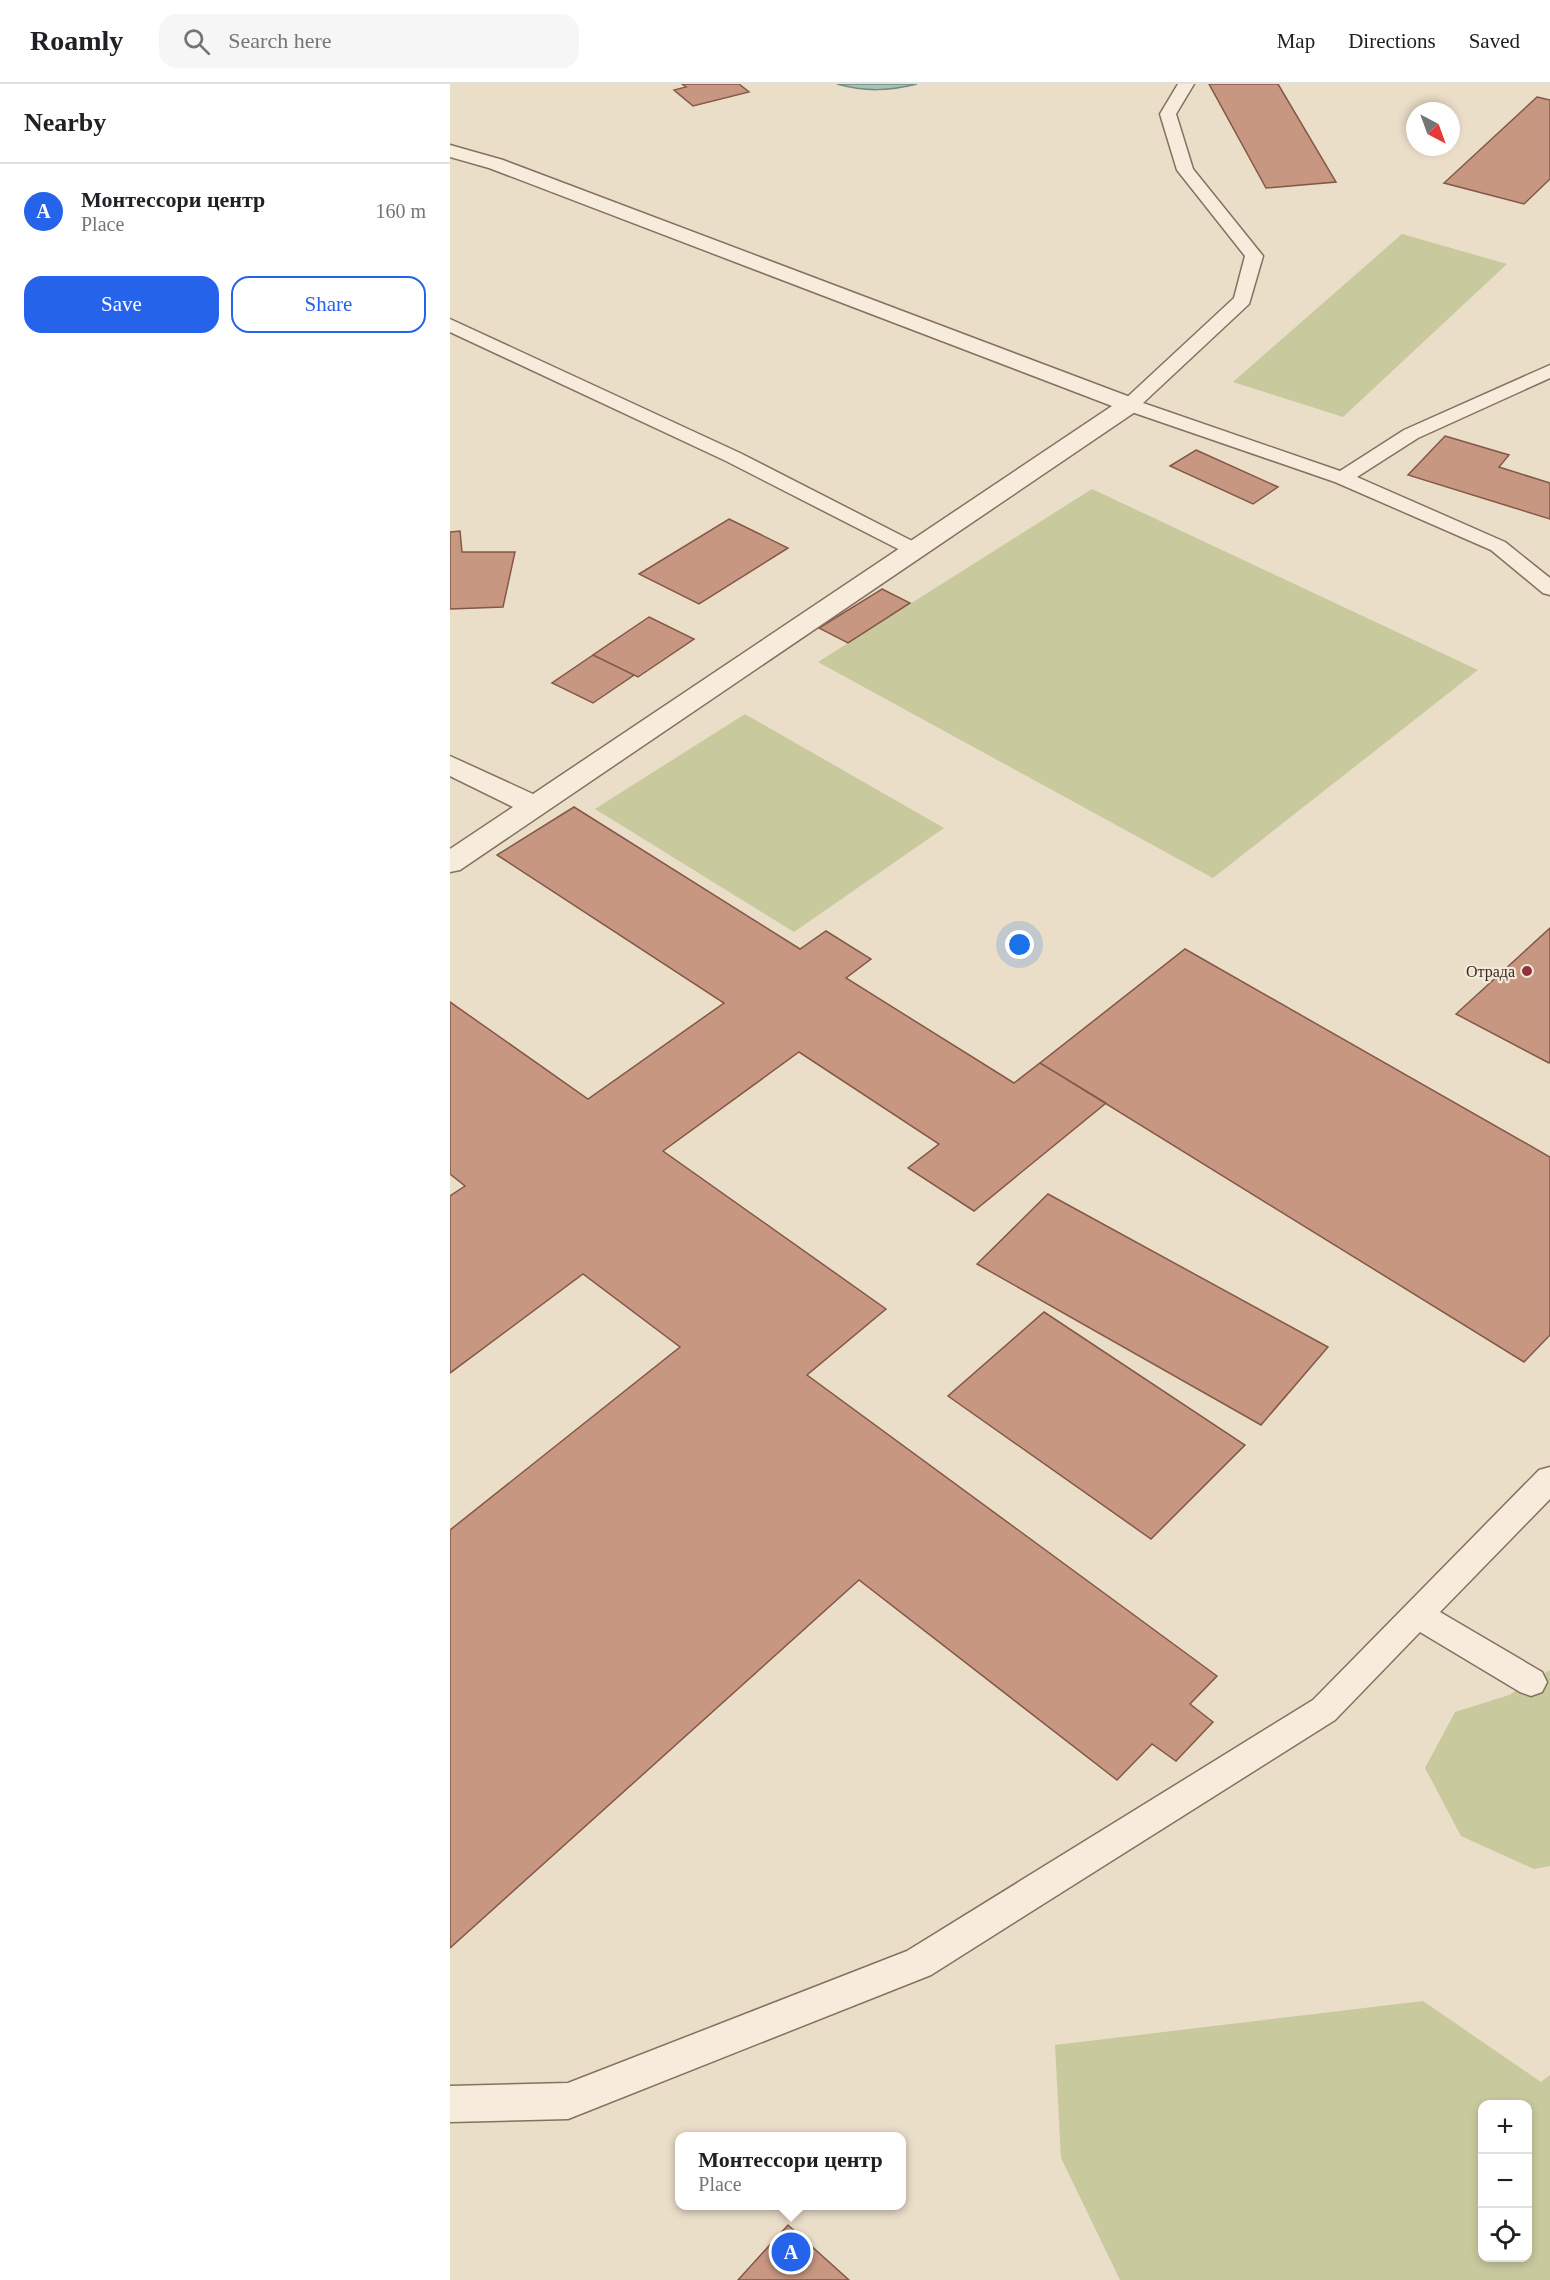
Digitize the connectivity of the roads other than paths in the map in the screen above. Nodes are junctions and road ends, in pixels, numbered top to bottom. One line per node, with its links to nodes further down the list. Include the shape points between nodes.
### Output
1 (1186, 84): 5 (lane, via 1168,114 1185,170 1254,256 1243,300)
2 (450, 151): 5 (street, via 496,164)
3 (450, 325): 7 (lane, via 733,457)
4 (1550, 370): 6 (lane, via 1411,434)
5 (1130, 405): 6 (lane); 7 (street)
6 (1342, 478): 8 (lane, via 1498,546)
7 (913, 549): 10 (street)
8 (1550, 589)
9 (450, 765): 10 (street)
10 (535, 806): 11 (street)
11 (450, 863)
12 (1550, 1479): 13 (lane)
13 (1418, 1615): 14 (lane); 15 (lane, via 1324,1710 919,1963 568,2102)
14 (1531, 1682)
15 (450, 2104)

